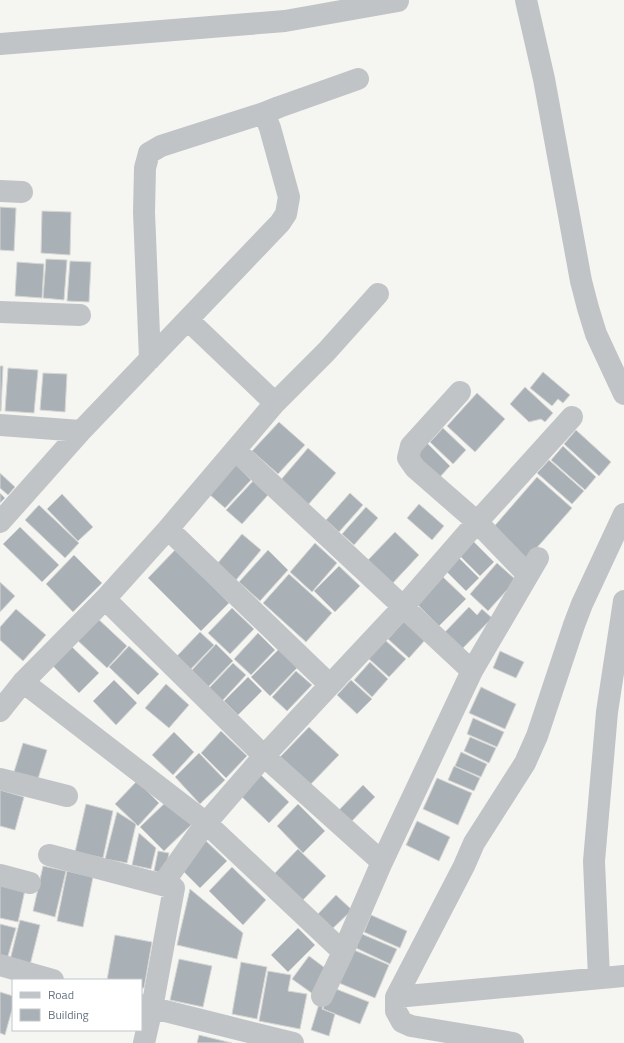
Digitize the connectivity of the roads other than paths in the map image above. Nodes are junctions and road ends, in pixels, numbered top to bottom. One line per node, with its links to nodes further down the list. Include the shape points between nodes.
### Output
1 (526, 0): 14 (street, via 544,79 581,281 596,334)
2 (398, 1): 3 (street, via 285,21)
3 (0, 44)
4 (358, 79): 5 (street)
5 (264, 113): 11 (street, via 289,197 286,214); 12 (street, via 161,146 149,153 145,168 144,212)
6 (0, 191): 7 (street)
7 (22, 192)
8 (378, 294): 15 (street)
9 (0, 312): 10 (street)
10 (80, 315)
11 (188, 320): 12 (street); 15 (street)
12 (150, 359): 18 (street)
13 (460, 392): 22 (street, via 411,446 408,458 415,468)
14 (624, 394)
15 (275, 404): 19 (street)
16 (572, 417): 22 (street)
17 (0, 425): 18 (street)
18 (81, 431): 21 (street)
19 (235, 450): 23 (street); 26 (street)
20 (624, 514): 46 (street, via 582,604 525,763 474,843)
21 (0, 522)
22 (477, 522): 26 (street); 27 (street, via 533,566)
23 (168, 529): 24 (street); 29 (street)
24 (105, 599): 28 (street); 31 (street)
25 (624, 601): 43 (street, via 607,712 594,861)
26 (403, 607): 27 (street); 29 (street)
27 (472, 671): 36 (street)
28 (23, 682): 30 (street); 34 (street)
29 (330, 685): 31 (street)
30 (0, 711)
31 (264, 756): 34 (street); 36 (street)
32 (0, 779): 33 (street)
33 (67, 796)
34 (206, 823): 39 (street); 40 (street)
35 (49, 855): 39 (street)
36 (382, 862): 40 (street)
37 (0, 875): 38 (street)
38 (30, 883)
39 (162, 885): 47 (street, via 174,888)
40 (343, 952): 45 (street)
41 (0, 965): 44 (street)
42 (624, 976): 43 (street)
43 (599, 978): 46 (street)
44 (49, 979)
45 (322, 996)
46 (396, 997): 50 (street, via 396,1011 402,1022 412,1026)
47 (146, 1006): 48 (street); 49 (street)
48 (144, 1043)
49 (293, 1043)
50 (513, 1043)

